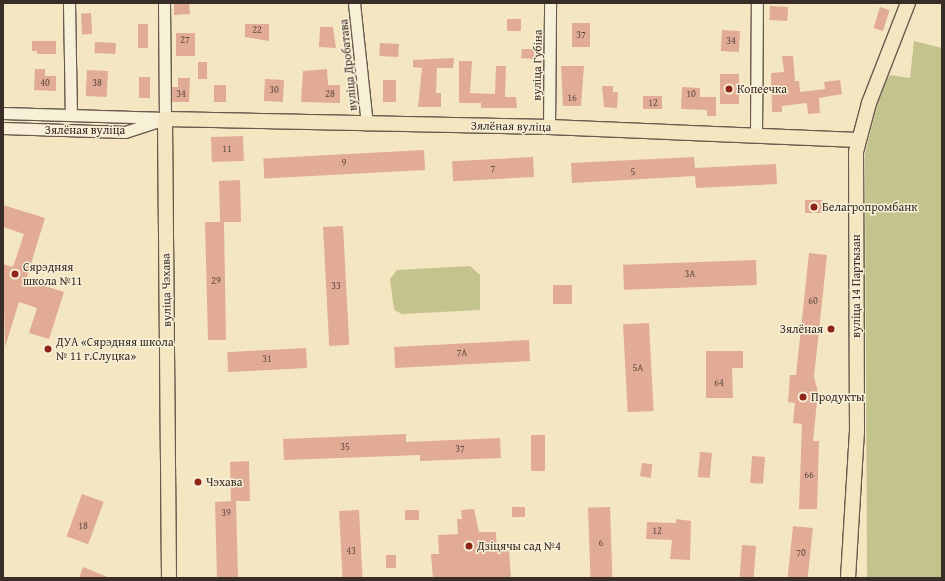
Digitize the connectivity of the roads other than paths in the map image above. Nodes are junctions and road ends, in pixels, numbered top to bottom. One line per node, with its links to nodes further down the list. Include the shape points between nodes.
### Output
1 (70, 3): 8 (street)
2 (164, 3): 9 (street, вуліца Чэхава)
3 (354, 3): 10 (street, вуліца Дробатава)
4 (550, 3): 11 (street, вуліца Губіна)
5 (757, 3): 13 (street)
6 (908, 3): 14 (main road, вуліца 14 Партызан)
7 (3, 113): 8 (street, Зялёная вуліца)
8 (71, 115): 9 (street, Зялёная вуліца)
9 (165, 119): 10 (main road, Зялёная вуліца); 12 (street, Зялёная вуліца, via 125,132); 15 (main road, вуліца Чэхава)
10 (367, 124): 11 (main road, Зялёная вуліца)
11 (549, 127): 13 (main road, Зялёная вуліца)
12 (3, 128)
13 (756, 135): 14 (main road, Зялёная вуліца)
14 (858, 140): 16 (main road, вуліца 14 Партызан, via 856,432)
15 (168, 578)
16 (848, 578)

